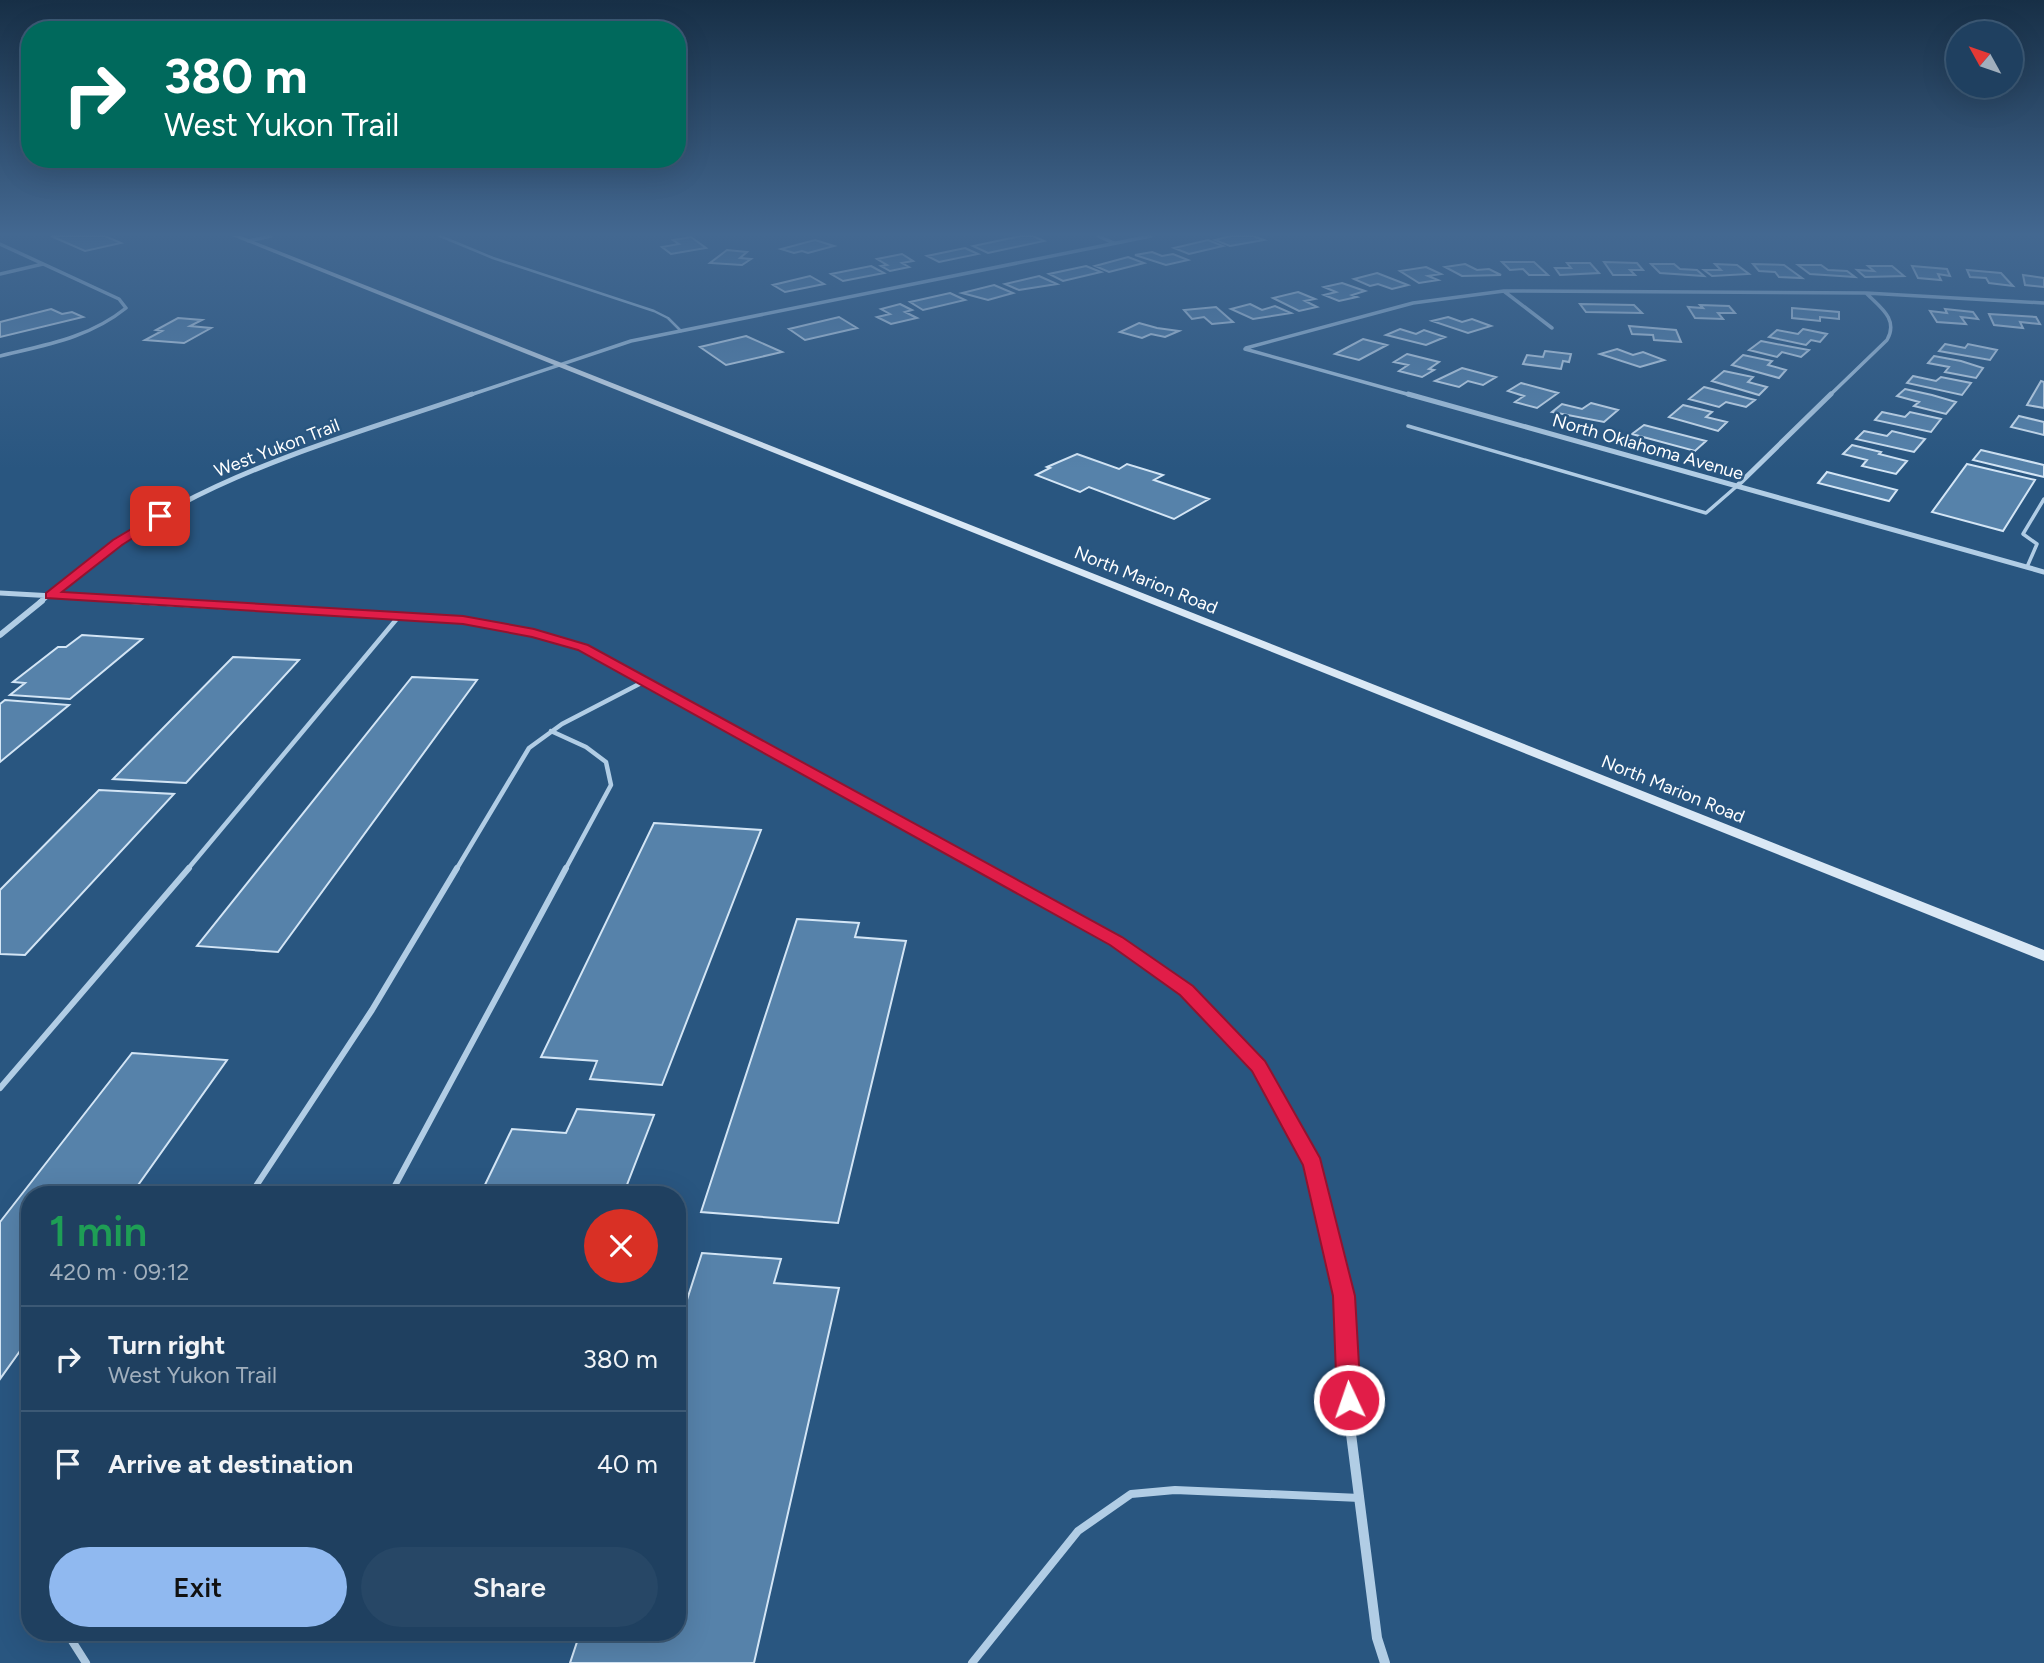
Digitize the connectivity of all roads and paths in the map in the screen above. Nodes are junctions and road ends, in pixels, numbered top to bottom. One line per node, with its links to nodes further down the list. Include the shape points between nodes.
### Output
1 (120, 314): 10 (street, via 91,331)
2 (430, 314): 11 (main road, North Marion Road)
3 (659, 314): 9 (lane)
4 (768, 314): 9 (street, West Yukon Trail)
5 (1374, 314): 13 (street, North Oklahoma Avenue, via 1245,349)
6 (1533, 314): 8 (street)
7 (1887, 314): 13 (street, via 1892,331 1887,340)
8 (1552, 328)
9 (681, 331): 11 (street, West Yukon Trail)
10 (0, 356)
11 (557, 364): 18 (street, West Yukon Trail, via 230,478 117,542); 23 (main road, North Marion Road)
12 (1408, 426): 13 (lane, via 1706,513)
13 (1737, 486): 15 (street, North Oklahoma Avenue)
14 (2044, 499): 15 (lane, via 2023,534 2037,544)
15 (2028, 567): 16 (street, North Oklahoma Avenue)
16 (2044, 572)
17 (0, 593): 18 (street)
18 (50, 595): 19 (street); 20 (street, West Yukon Trail)
19 (400, 615): 21 (street, via 534,633 583,648); 24 (lane)
20 (0, 635)
21 (645, 681): 22 (lane); 27 (street, via 1116,941 1187,991 1259,1066 1313,1164 1338,1269)
22 (551, 731): 25 (lane, via 529,748 372,1010); 26 (lane, via 606,762 611,785)
23 (2044, 956)
24 (0, 1088)
25 (256, 1186)
26 (395, 1186)
27 (1360, 1498): 30 (lane, via 1175,1490 1131,1494 1078,1531); 31 (street, via 1377,1638)
28 (72, 1641): 29 (lane)
29 (86, 1663)
30 (972, 1663)
31 (1385, 1663)

